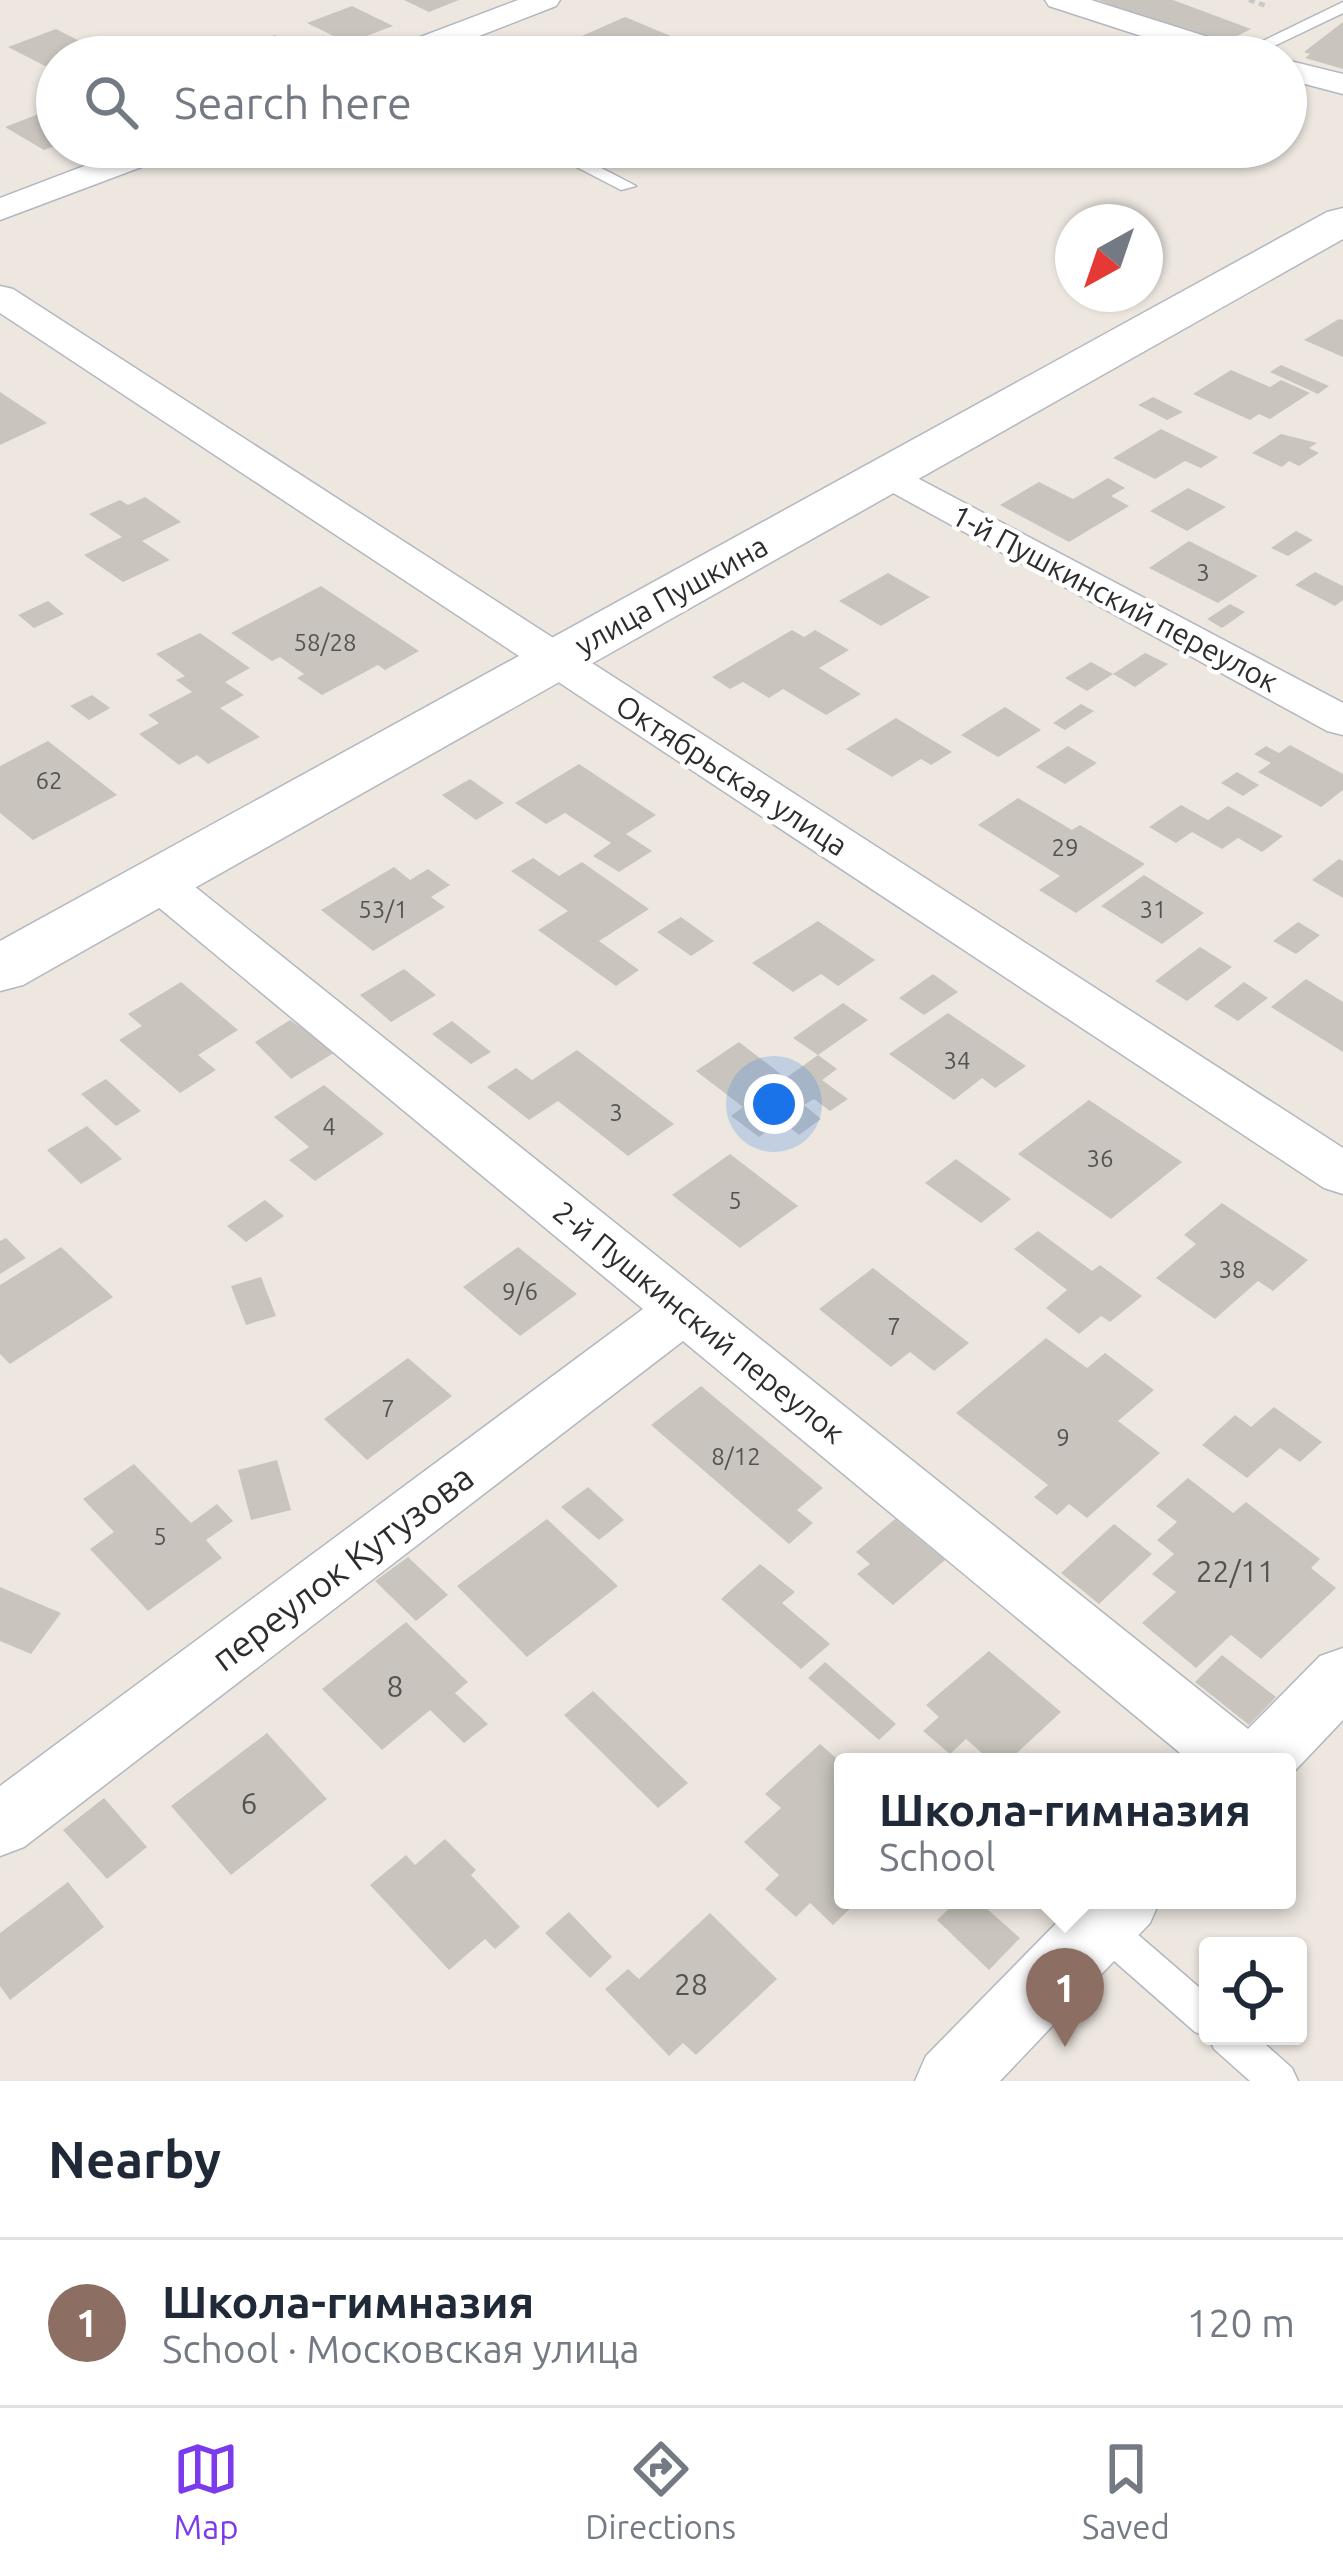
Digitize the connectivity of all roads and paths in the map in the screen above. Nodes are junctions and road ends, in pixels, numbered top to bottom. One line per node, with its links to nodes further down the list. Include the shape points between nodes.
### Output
1 (545, 0): 4 (street)
2 (1060, 0): 5 (street)
3 (1343, 7): 6 (lane)
4 (452, 36)
5 (1172, 36)
6 (1282, 36)
7 (1307, 75): 8 (street)
8 (1343, 84)
9 (109, 168): 12 (street)
10 (589, 168): 11 (lane)
11 (627, 187)
12 (0, 210)
13 (1343, 220): 15 (street, улица Пушкина)
14 (0, 297): 16 (street, Октябрьская улица)
15 (887, 475): 16 (street, улица Пушкина); 17 (street, 1-й Пушкинский переулок)
16 (555, 659): 18 (street, улица Пушкина); 20 (street, Октябрьская улица)
17 (1343, 721)
18 (157, 881): 19 (street, улица Пушкина); 21 (street, 2-й Пушкинский переулок)
19 (0, 969)
20 (1343, 1174)
21 (684, 1309): 23 (street, 2-й Пушкинский переулок); 25 (street, переулок Кутузова)
22 (1343, 1676): 24 (street)
23 (1229, 1753)
24 (1269, 1753)
25 (0, 1825)
26 (1114, 1913): 27 (lane); 29 (street)
27 (1199, 2009)
28 (1237, 2045): 30 (lane)
29 (951, 2081)
30 (1279, 2081)

